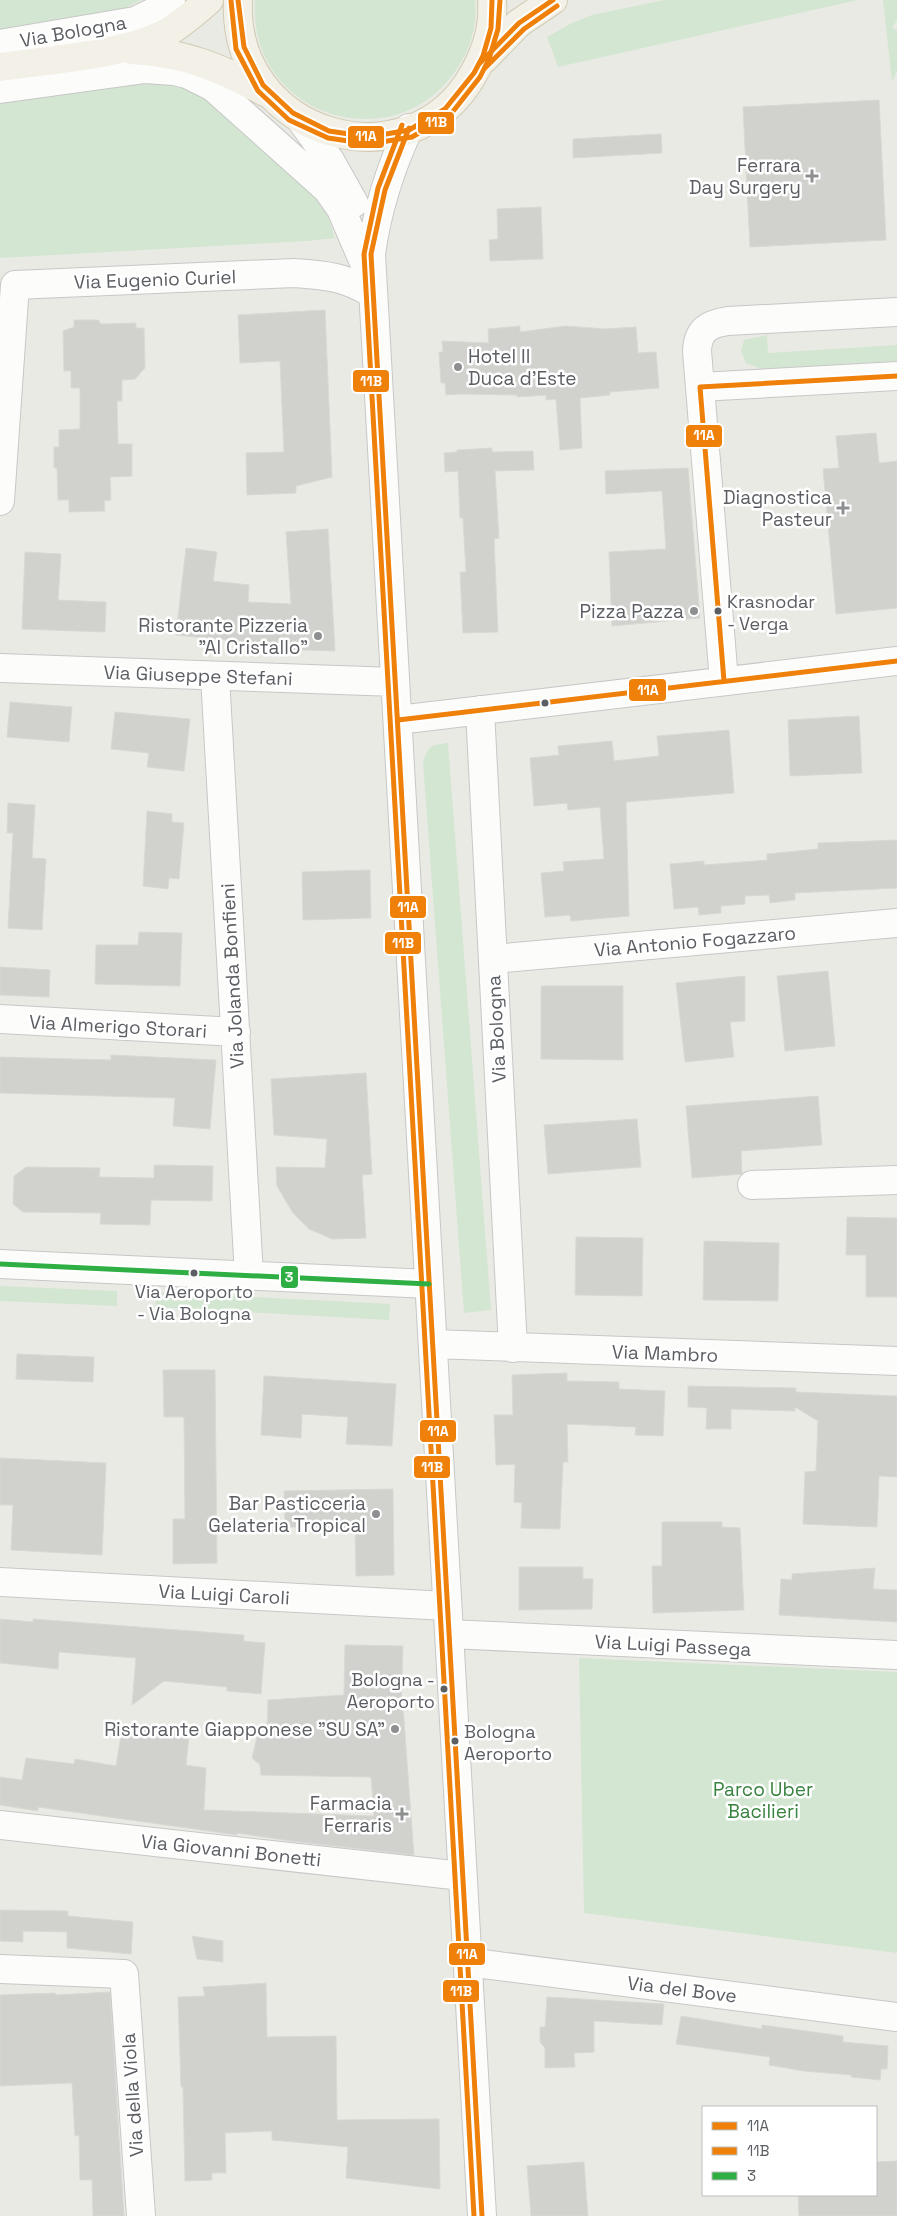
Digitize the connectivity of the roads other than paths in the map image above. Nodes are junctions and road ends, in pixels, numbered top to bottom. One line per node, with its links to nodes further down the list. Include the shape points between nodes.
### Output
1 (171, 0): 6 (street, Via Bologna, via 135,21)
2 (209, 0): 7 (main road, via 165,34)
3 (238, 0): 11 (main road, via 244,49 252,70)
4 (492, 0): 8 (main road, via 491,28)
5 (553, 0): 8 (main road, via 519,23)
6 (0, 44)
7 (117, 49): 9 (main road); 11 (main road, via 188,58 221,70)
8 (479, 64): 13 (main road, via 465,87 446,107)
9 (0, 68)
10 (0, 89): 14 (street, via 130,70 187,74 213,87 316,178 341,209)
11 (270, 95): 12 (main road)
12 (301, 120): 13 (main road, via 322,130 347,135 373,136); 14 (street, via 350,195 357,210)
13 (409, 128): 14 (street, via 395,159 374,228)
14 (362, 246): 15 (street, Via Eugenio Curiel, via 316,267); 16 (street)
15 (294, 272): 16 (street, Via Eugenio Curiel, via 331,276); 20 (street, Via Eugenio Curiel, via 15,285)
16 (373, 288): 25 (street)
17 (897, 312): 19 (street, via 718,323 702,331 698,339)
18 (897, 376): 19 (street)
19 (700, 387): 24 (street)
20 (0, 501)
21 (897, 661): 24 (street)
22 (0, 668): 23 (street, Via Giuseppe Stefani)
23 (215, 676): 25 (street, Via Giuseppe Stefani); 31 (street, Via Jolanda Bonfieni)
24 (724, 681): 26 (street)
25 (395, 682): 27 (street)
26 (480, 710): 27 (street); 29 (street, Via Bologna)
27 (398, 720): 36 (street)
28 (897, 923): 29 (street, Via Antonio Fogazzaro)
29 (493, 959): 38 (street, Via Bologna)
30 (0, 1019): 31 (street, Via Almerigo Storari)
31 (236, 1032): 35 (street, Via Jolanda Bonfieni)
32 (897, 1180): 33 (street)
33 (752, 1185)
34 (0, 1264): 35 (street)
35 (250, 1276): 36 (street)
36 (429, 1284): 37 (street)
37 (433, 1344): 38 (street, Via Mambro); 41 (street)
38 (513, 1348): 39 (street, Via Mambro)
39 (897, 1361)
40 (0, 1582): 41 (street, Via Luigi Caroli)
41 (447, 1606): 42 (street)
42 (449, 1634): 43 (street, Via Luigi Passega); 45 (street)
43 (897, 1655)
44 (0, 1825): 45 (street, Via Giovanni Bonetti)
45 (462, 1876): 46 (street)
46 (467, 1962): 48 (street, Via del Bove); 50 (street)
47 (0, 1969): 49 (street, Via della Viola, via 124,1974)
48 (897, 2017)
49 (141, 2216)
50 (482, 2216)

